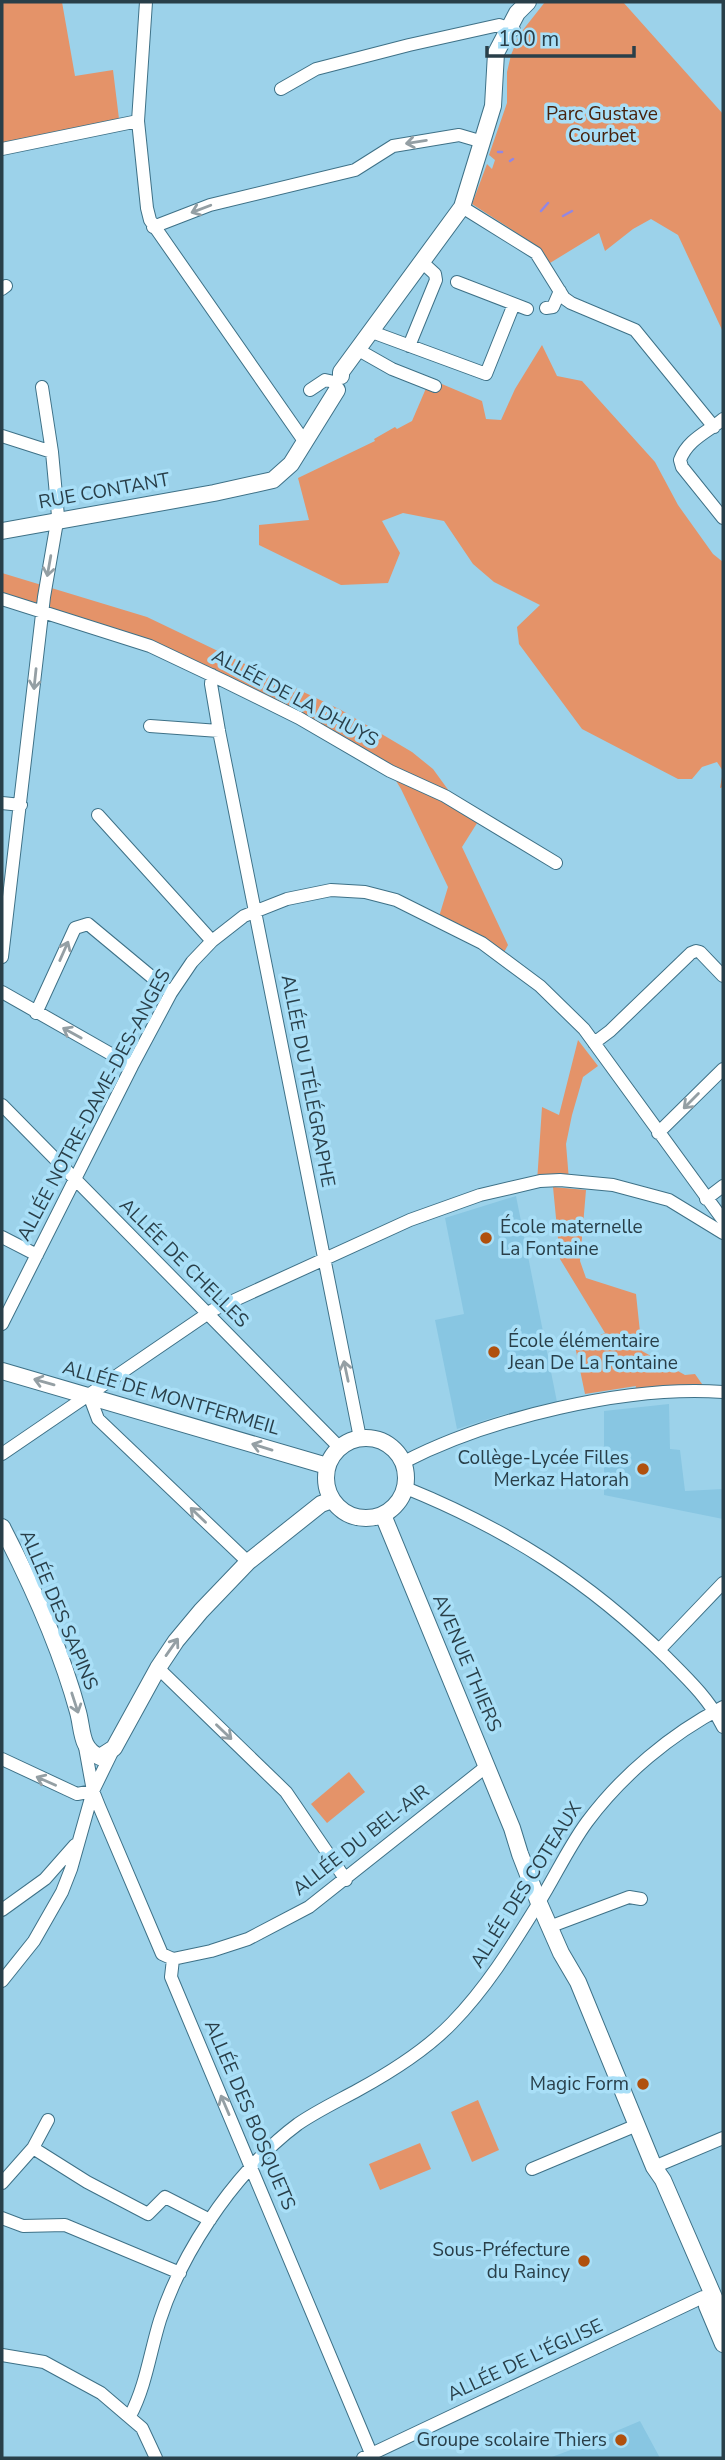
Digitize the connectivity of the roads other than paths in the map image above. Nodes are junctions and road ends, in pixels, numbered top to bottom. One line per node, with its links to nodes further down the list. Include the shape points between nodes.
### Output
1 (146, 2): 6 (street)
2 (528, 2): 4 (main road, RUE CONTANT)
3 (536, 2): 4 (main road, RUE CONTANT)
4 (511, 29): 5 (street, via 499,25 316,69); 7 (main road, RUE CONTANT, via 502,63 500,105)
5 (281, 89)
6 (138, 121): 8 (street); 10 (street)
7 (483, 142): 9 (main road, RUE CONTANT); 10 (street, one-way to 10, via 459,135 393,146 355,170 210,205)
8 (2, 149)
9 (462, 207): 11 (main road, RUE CONTANT); 13 (street, via 536,253)
10 (153, 227): 27 (street)
11 (427, 267): 17 (main road, RUE CONTANT); 18 (street, RUE CONTANT, via 436,280)
12 (457, 282): 14 (street)
13 (560, 290): 15 (street, via 554,307); 25 (street, via 571,303 635,330)
14 (514, 304): 16 (street); 18 (street, via 486,374)
15 (546, 307)
16 (527, 309)
17 (377, 334): 18 (street); 19 (main road, RUE CONTANT); 20 (main road, RUE CONTANT, via 341,372)
18 (408, 346)
19 (362, 352): 20 (main road, RUE CONTANT); 21 (street)
20 (340, 382): 23 (street, via 325,380); 24 (main road, RUE CONTANT)
21 (435, 386)
22 (42, 387): 28 (street)
23 (310, 390)
24 (324, 412): 27 (main road, RUE CONTANT); 29 (main road, RUE CONTANT, via 319,429 284,480 259,490)
25 (719, 423): 30 (street, via 692,443 680,460)
26 (2, 436): 28 (street)
27 (304, 441): 29 (main road, RUE CONTANT, via 273,480)
28 (52, 452): 31 (street)
29 (214, 493): 31 (main road, RUE CONTANT)
30 (723, 519)
31 (57, 522): 32 (main road, RUE CONTANT); 34 (street, one-way to 34)
32 (2, 531)
33 (2, 599): 34 (street, ALLÉE DE LA DHUYS)
34 (43, 611): 35 (street, ALLÉE DE LA DHUYS, via 150,646); 39 (street, one-way to 39)
35 (212, 675): 37 (street, ALLÉE DU TÉLÉGRAPHE); 41 (street, ALLÉE DE LA DHUYS, via 445,796)
36 (150, 726): 37 (street)
37 (219, 731): 42 (street, ALLÉE DU TÉLÉGRAPHE)
38 (2, 803): 39 (street)
39 (21, 805): 44 (street)
40 (98, 815): 43 (street)
41 (556, 863)
42 (256, 911): 43 (street, ALLÉE NOTRE-DAME-DES-ANGES); 49 (street, ALLÉE NOTRE-DAME-DES-ANGES, via 331,890 396,900 502,956 540,986); 61 (street, ALLÉE DU TÉLÉGRAPHE)
43 (212, 941): 47 (street, ALLÉE NOTRE-DAME-DES-ANGES)
44 (2, 957)
45 (723, 976): 49 (street, via 700,952 691,953)
46 (2, 992): 48 (street)
47 (171, 993): 48 (street, one-way to 47, via 75,928 88,924); 50 (street, ALLÉE NOTRE-DAME-DES-ANGES)
48 (36, 1013): 50 (street, one-way to 48)
49 (594, 1043): 53 (street, ALLÉE NOTRE-DAME-DES-ANGES)
50 (132, 1066): 54 (street, ALLÉE NOTRE-DAME-DES-ANGES)
51 (723, 1069): 53 (street, one-way to 53)
52 (2, 1105): 54 (street, ALLÉE DE CHELLES)
53 (658, 1133): 56 (street, ALLÉE NOTRE-DAME-DES-ANGES)
54 (75, 1179): 60 (street, ALLÉE NOTRE-DAME-DES-ANGES); 62 (street, ALLÉE DE CHELLES)
55 (723, 1186): 56 (street)
56 (706, 1199): 57 (street, ALLÉE NOTRE-DAME-DES-ANGES)
57 (723, 1220)
58 (723, 1233): 61 (street, via 650,1194 613,1185 540,1181 480,1195 410,1220)
59 (2, 1237): 60 (street)
60 (37, 1255): 63 (street, ALLÉE NOTRE-DAME-DES-ANGES)
61 (324, 1261): 62 (street); 67 (street, ALLÉE DU TÉLÉGRAPHE, one-way to 61)
62 (207, 1313): 66 (street); 68 (street, ALLÉE DE CHELLES)
63 (2, 1324)
64 (2, 1371): 66 (main road, ALLÉE DE MONTFERMEIL, one-way to 64)
65 (723, 1392): 70 (street, via 644,1394 567,1406 482,1429)
66 (89, 1395): 69 (street); 71 (main road, ALLÉE DE MONTFERMEIL, one-way to 66); 76 (street, one-way to 66, via 98,1419)
67 (360, 1438): 68 (main road); 70 (main road, via 384,1441)
68 (339, 1447): 71 (main road)
69 (2, 1454)
70 (404, 1462): 72 (main road)
71 (327, 1466): 73 (main road)
72 (406, 1488): 74 (main road); 78 (street, via 522,1543 594,1593)
73 (332, 1500): 74 (main road, via 354,1516); 76 (main road)
74 (383, 1515): 85 (main road, AVENUE THIERS)
75 (2, 1527): 82 (main road, ALLÉE DES SAPINS, one-way to 82, via 48,1628 78,1711)
76 (247, 1562): 79 (main road, one-way to 76, via 201,1611)
77 (723, 1583): 78 (street)
78 (659, 1650): 80 (street)
79 (158, 1668): 83 (main road); 88 (street, one-way to 88, via 286,1792)
80 (720, 1709): 81 (street); 89 (street, ALLÉE DES COTEAUX, via 659,1750 609,1794 581,1830)
81 (723, 1727)
82 (85, 1747): 83 (main road, via 100,1756); 86 (street, ALLÉE DES SAPINS)
83 (114, 1748): 86 (street)
84 (2, 1759): 86 (street, one-way to 84, via 76,1794)
85 (487, 1766): 88 (street, ALLÉE DU BEL-AIR); 89 (main road, AVENUE THIERS, via 512,1828 534,1866)
86 (93, 1791): 87 (street); 93 (street, ALLÉE DES BOSQUETS, via 162,1954)
87 (80, 1839): 91 (street, via 45,1879); 94 (street, via 47,1920)
88 (346, 1880): 93 (street, ALLÉE DU BEL-AIR, via 309,1907 248,1939)
89 (542, 1897): 92 (main road, AVENUE THIERS); 100 (street, ALLÉE DES COTEAUX, via 497,1971 450,2026 390,2071 297,2125)
90 (641, 1899): 92 (street, via 629,1897)
91 (2, 1910)
92 (554, 1925): 96 (main road, AVENUE THIERS, via 570,1952)
93 (173, 1959): 100 (street, ALLÉE DES BOSQUETS, one-way to 93, via 171,1977)
94 (2, 1981)
95 (48, 2120): 98 (street)
96 (637, 2125): 99 (main road, AVENUE THIERS); 101 (street)
97 (723, 2138): 99 (street)
98 (33, 2148): 102 (street); 104 (street, via 148,2214 165,2197)
99 (654, 2167): 106 (main road, AVENUE THIERS); 107 (main road, AVENUE THIERS)
100 (251, 2168): 104 (street, ALLÉE DES COTEAUX); 112 (street, ALLÉE DES BOSQUETS)
101 (532, 2169)
102 (2, 2183)
103 (2, 2218): 105 (street, via 23,2226 65,2225)
104 (210, 2220): 105 (street, ALLÉE DES COTEAUX)
105 (180, 2273): 111 (street, ALLÉE DES COTEAUX, via 160,2319)
106 (703, 2297): 108 (street, via 709,2299); 109 (main road, AVENUE THIERS); 112 (street, ALLÉE DE L'ÉGLISE)
107 (723, 2315)
108 (723, 2332)
109 (723, 2344)
110 (2, 2355): 111 (street, via 44,2362 101,2393)
111 (130, 2416): 113 (street, via 142,2428)
112 (369, 2457)
113 (156, 2458)

